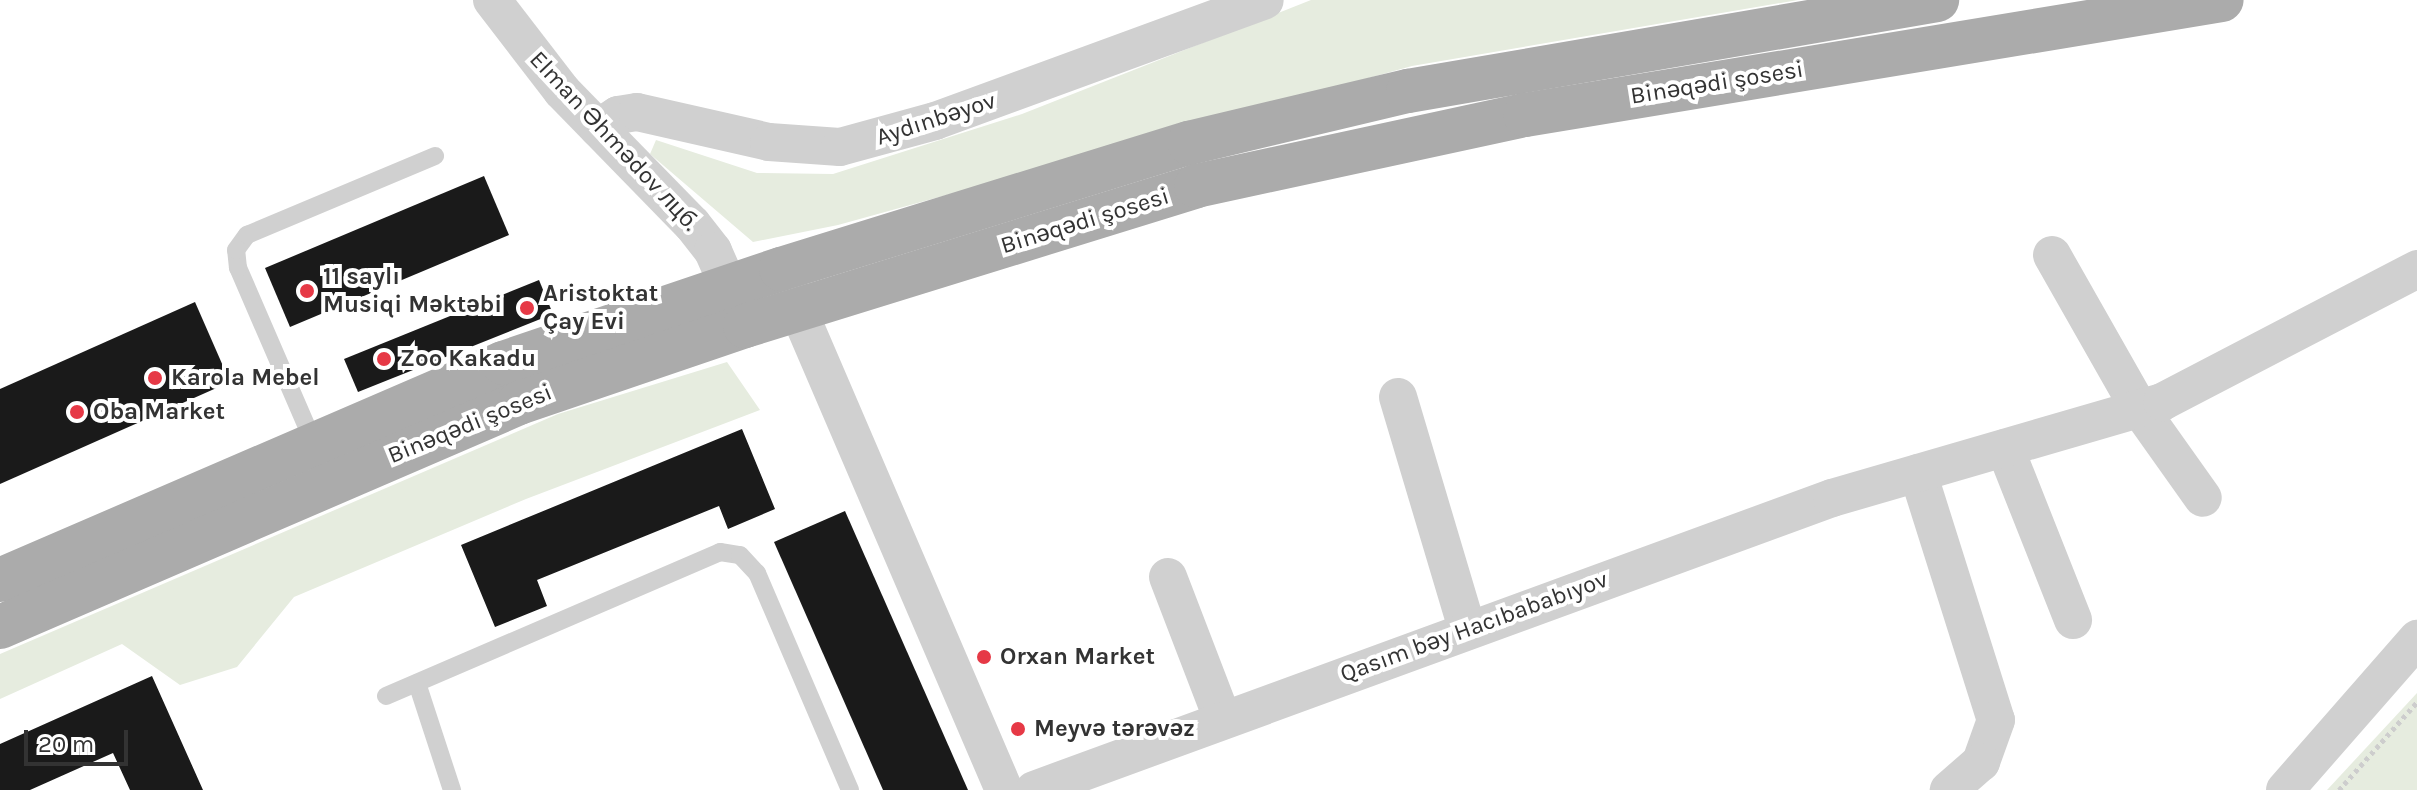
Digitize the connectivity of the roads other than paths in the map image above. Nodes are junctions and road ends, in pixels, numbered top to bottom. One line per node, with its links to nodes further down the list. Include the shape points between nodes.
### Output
1 (492, 0): 5 (street, Elman Əhmədov лцб., via 562,91)
2 (1265, 0): 5 (street, Aydınbəyov, via 935,121 840,147 769,142 637,112 618,115)
3 (1937, 0): 8 (main road, Binəqədi şosesi, via 1408,91 1286,117)
4 (2222, 0): 11 (main road, Binəqədi şosesi, via 1525,115 1296,161 1196,186)
5 (598, 128): 10 (street, Elman Əhmədov лцб., via 692,224)
6 (435, 156): 14 (lane, via 247,235 236,250 238,268)
7 (2052, 255): 13 (street)
8 (781, 269): 10 (main road, Binəqədi şosesi); 11 (street)
9 (2417, 269): 13 (street, Qasım bəy Hacıbababıyov, via 2162,402)
10 (738, 306): 11 (main road, Binəqədi şosesi); 14 (main road, Binəqədi şosesi, via 503,363); 21 (main road, Binəqədi şosesi)
11 (796, 310): 29 (street)
12 (1398, 397): 22 (street)
13 (2139, 408): 15 (street, Qasım bəy Hacıbababıyov); 17 (street)
14 (313, 441): 19 (main road, Binəqədi şosesi)
15 (2005, 448): 16 (street, Qasım bəy Hacıbababıyov); 20 (street)
16 (1918, 473): 22 (street, Qasım bəy Hacıbababıyov, via 1832,498); 31 (street, via 1996,720 1981,762)
17 (2203, 498)
18 (1168, 577): 26 (street)
19 (0, 580)
20 (2073, 620)
21 (0, 627)
22 (1467, 629): 26 (street, Qasım bəy Hacıbababıyov)
23 (2417, 639): 32 (street, via 2334,727)
24 (417, 683): 25 (lane); 27 (lane); 28 (lane, via 720,552 740,555 757,573)
25 (386, 696)
26 (1222, 718): 30 (street, Qasım bəy Hacıbababıyov)
27 (452, 790)
28 (850, 790)
29 (1004, 790)
30 (1034, 790)
31 (1949, 790)
32 (2285, 790)

